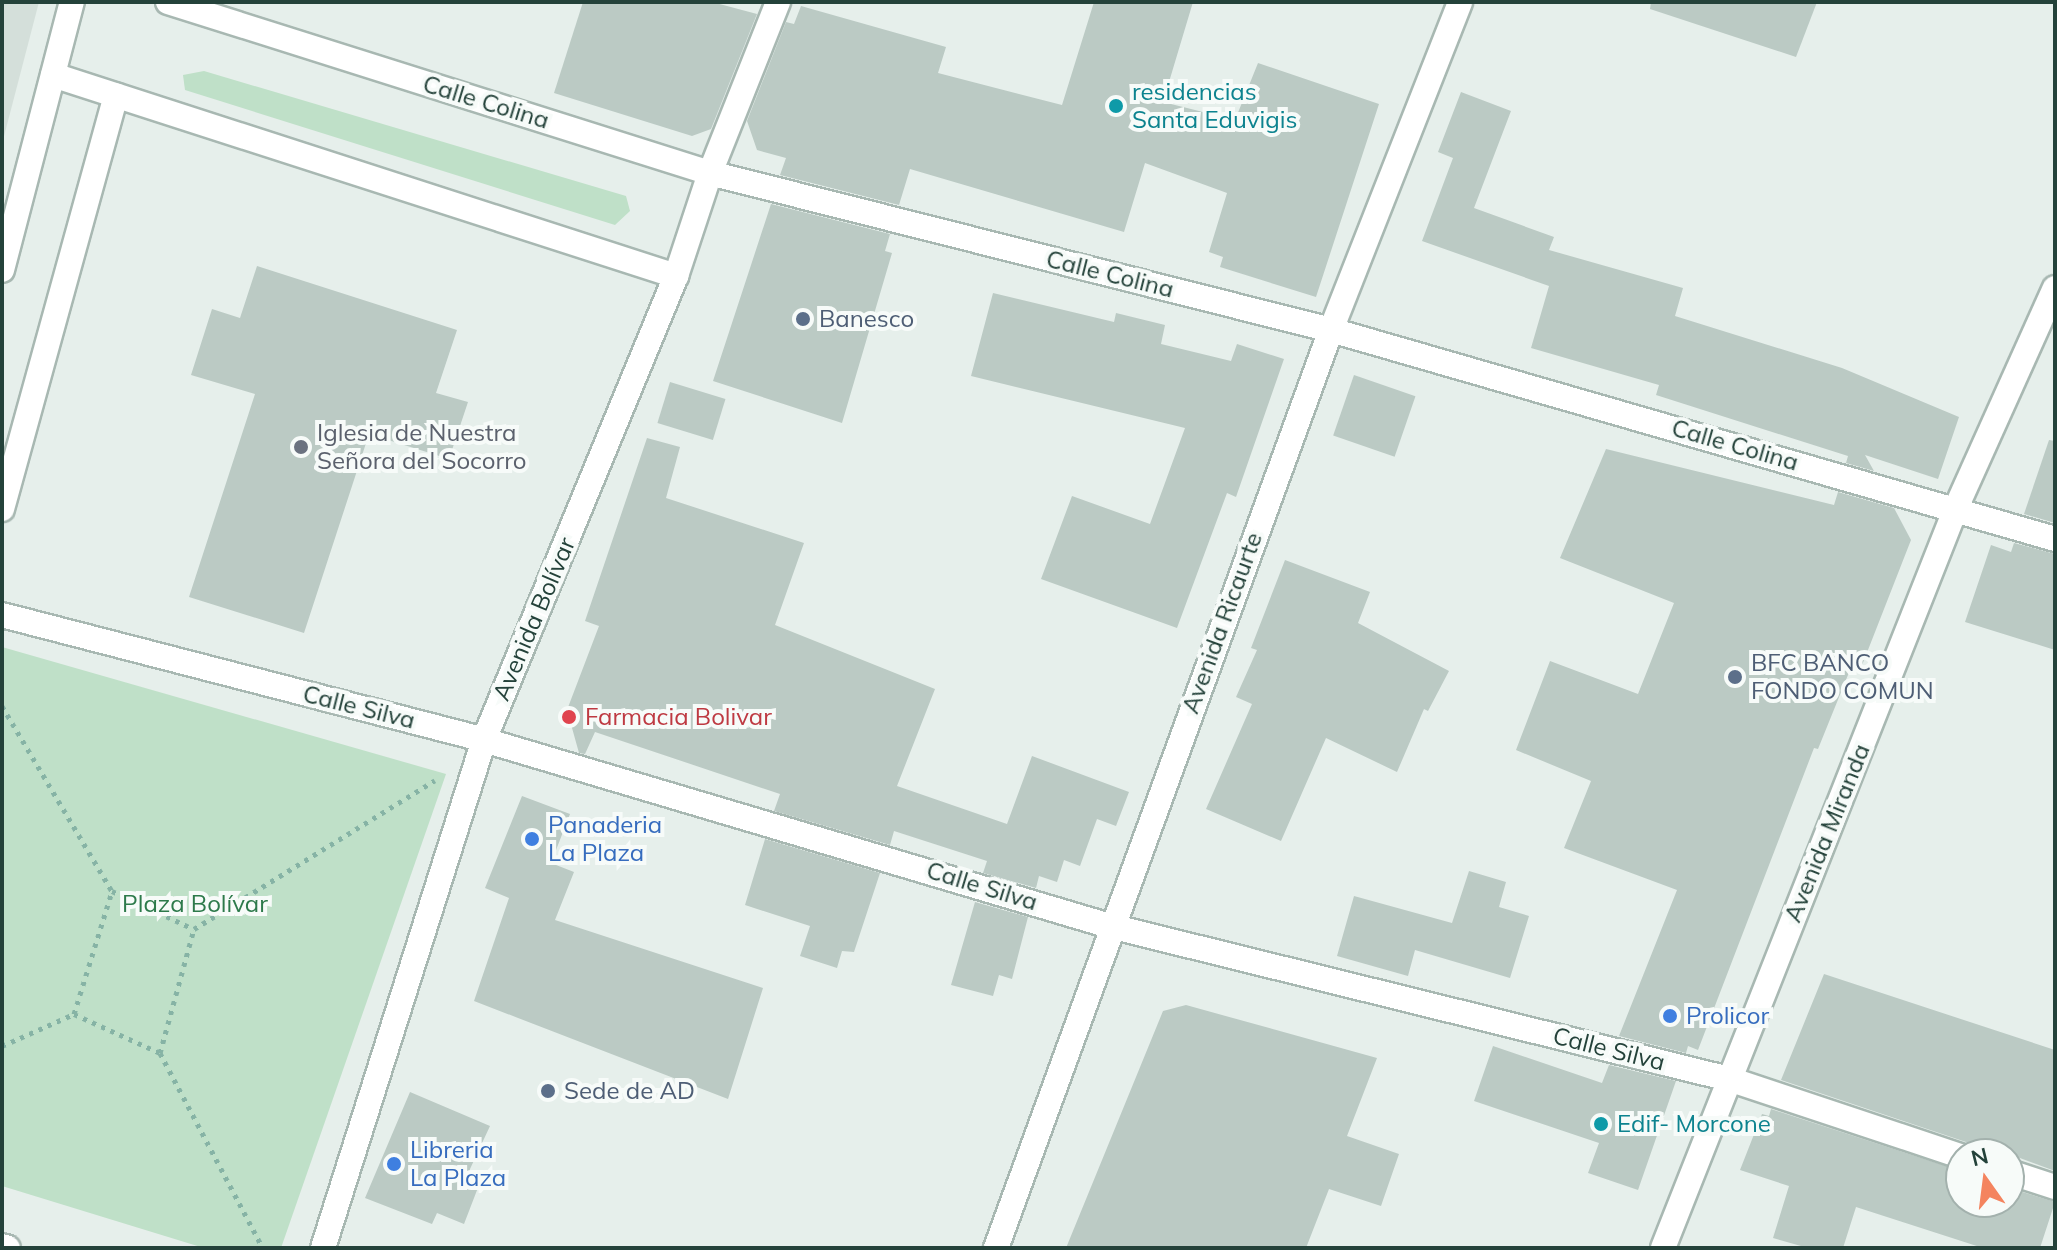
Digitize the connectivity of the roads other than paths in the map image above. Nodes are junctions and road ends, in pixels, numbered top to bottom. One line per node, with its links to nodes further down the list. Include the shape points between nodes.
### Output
1 (72, 2): 5 (street)
2 (168, 2): 7 (street, Calle Colina)
3 (778, 2): 7 (street, Avenida Bolívar)
4 (1460, 2): 11 (street, Avenida Ricaurte)
5 (53, 75): 6 (street); 8 (street)
6 (116, 95): 9 (street); 13 (street)
7 (710, 173): 9 (street, Avenida Bolívar); 11 (street, Calle Colina)
8 (2, 270)
9 (676, 276): 16 (street, Avenida Bolívar)
10 (2055, 288): 12 (street, Avenida Miranda)
11 (1331, 330): 12 (street, Calle Colina); 17 (street, Avenida Ricaurte)
12 (1956, 508): 14 (street, Calle Colina); 18 (street, Avenida Miranda)
13 (2, 509)
14 (2055, 539)
15 (2, 615): 16 (street, Calle Silva)
16 (484, 740): 17 (street, Calle Silva); 24 (street, Avenida Bolívar)
17 (1110, 926): 18 (street, Calle Silva); 25 (street, Avenida Ricaurte)
18 (1729, 1079): 19 (street, Calle Silva); 26 (street, Avenida Miranda)
19 (1945, 1151)
20 (2025, 1177): 21 (street)
21 (2055, 1187)
22 (2, 1246): 23 (street)
23 (8, 1248)
24 (323, 1248)
25 (996, 1248)
26 (1663, 1248)

